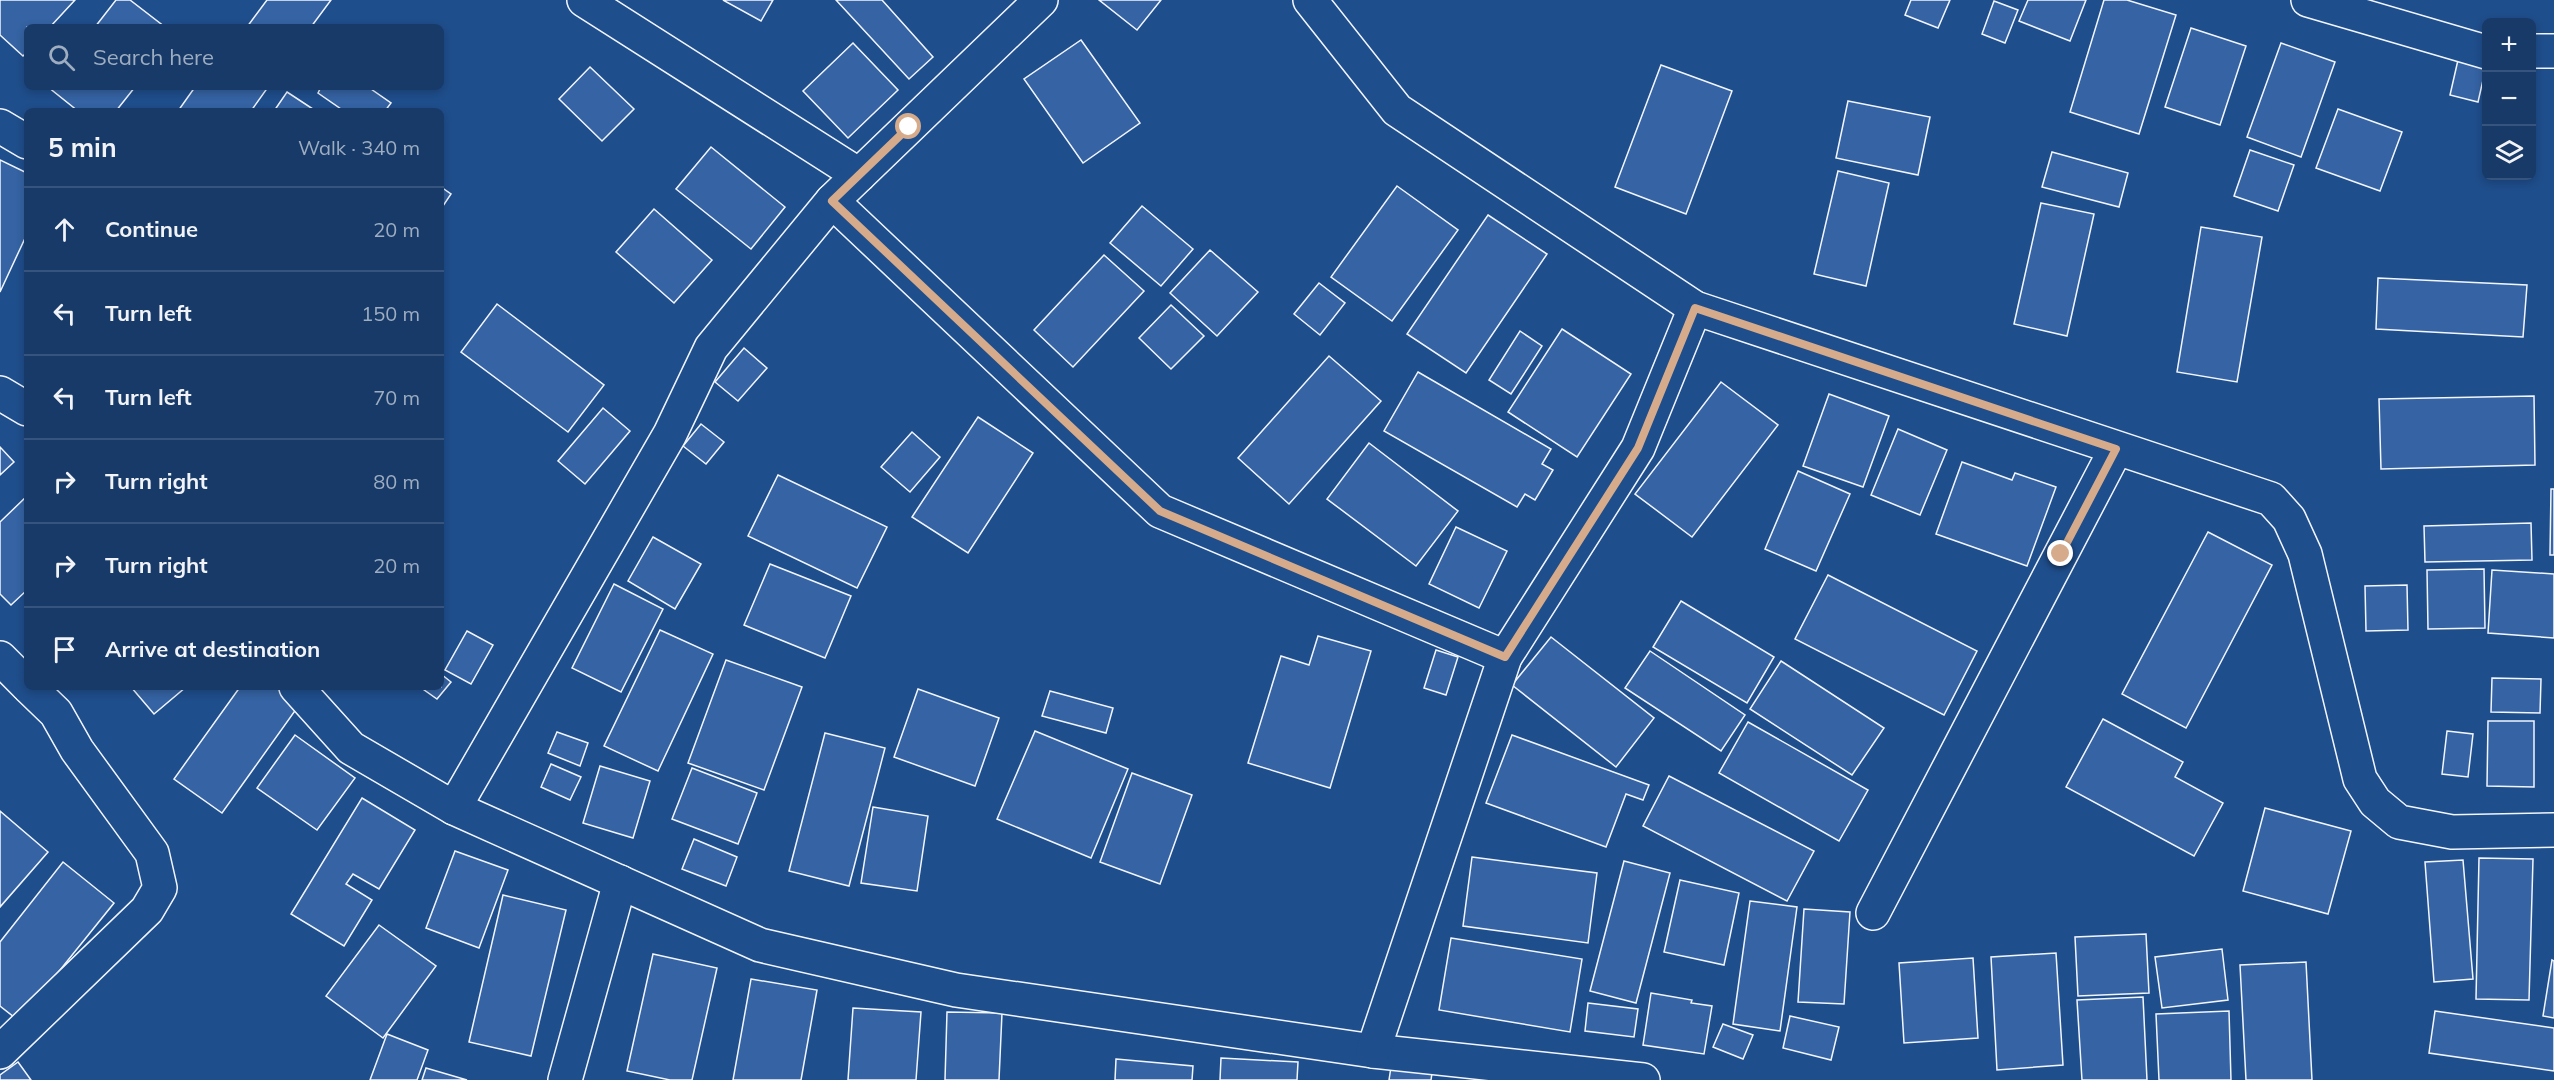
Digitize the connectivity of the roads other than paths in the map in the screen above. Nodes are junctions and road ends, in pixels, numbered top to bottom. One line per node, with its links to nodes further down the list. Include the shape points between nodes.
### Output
1 (584, 0): 10 (street)
2 (1041, 0): 10 (street)
3 (1310, 0): 12 (street, via 1396,110)
4 (2308, 0): 5 (street)
5 (2482, 51)
6 (2536, 51): 7 (street)
7 (2554, 51)
8 (0, 126): 9 (street)
9 (24, 140)
10 (859, 175): 11 (street)
11 (832, 201): 16 (street, via 1160,511); 21 (street, via 711,348 670,434)
12 (1695, 308): 15 (street); 16 (street, via 1638,448)
13 (0, 393): 14 (street)
14 (24, 407)
15 (2116, 449): 22 (street, via 2271,499 2289,519 2305,554 2360,779 2375,802 2399,822 2452,832); 24 (street)
16 (1505, 657): 25 (street)
17 (0, 658): 18 (street)
18 (24, 682)
19 (32, 690): 26 (street, via 56,713 77,750 152,853 160,888 147,910)
20 (299, 690): 21 (street, via 351,748)
21 (454, 807): 23 (street)
22 (2554, 830)
23 (620, 882): 25 (street, via 760,945 956,990); 27 (street)
24 (1873, 913)
25 (1373, 1051): 28 (street)
26 (0, 1052)
27 (565, 1080)
28 (1643, 1080)

